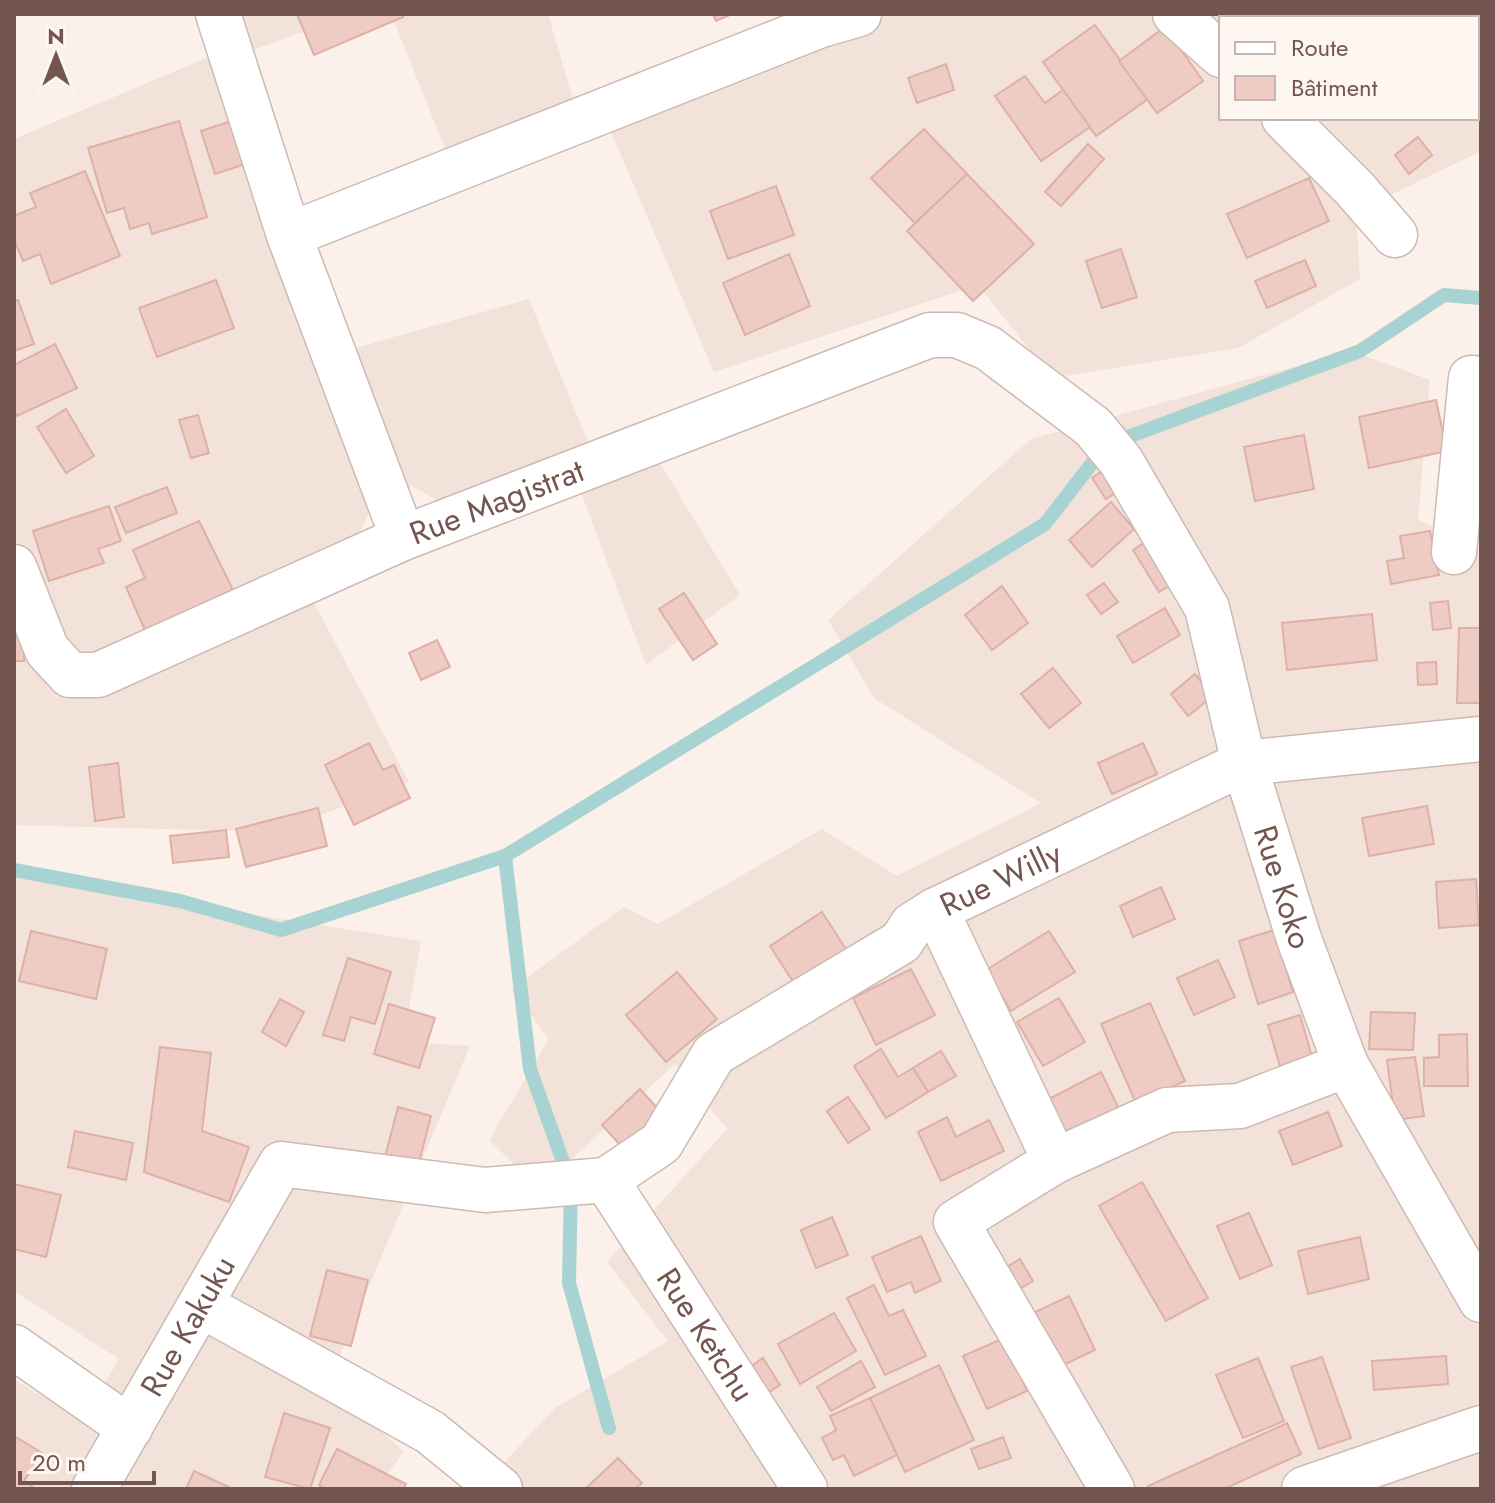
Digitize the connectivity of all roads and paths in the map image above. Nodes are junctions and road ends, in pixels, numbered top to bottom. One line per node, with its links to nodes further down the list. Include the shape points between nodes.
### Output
1 (218, 14): 6 (street, Rue Magistrat)
2 (859, 14): 6 (street)
3 (1175, 14): 4 (street)
4 (1219, 53)
5 (1286, 120): 7 (street)
6 (289, 235): 10 (street, Rue Magistrat)
7 (1395, 235)
8 (1481, 379): 11 (street, via 1471,378)
9 (1121, 461): 10 (street, Rue Magistrat, via 1093,427 988,348 957,335 930,335); 14 (street, Rue Koko, via 1207,608)
10 (403, 538): 12 (street, via 98,675 70,675 47,650)
11 (1454, 552)
12 (14, 567)
13 (1481, 739): 14 (street, Rue Willy)
14 (1244, 763): 15 (street, Rue Willy); 16 (street, Rue Koko, via 1299,939)
15 (936, 910): 17 (street); 18 (street, Rue Willy, via 912,925 901,942 714,1054 661,1143)
16 (1346, 1065): 17 (street, via 1240,1106 1167,1110); 19 (street, Rue Koko)
17 (1055, 1161): 27 (street, via 956,1222)
18 (606, 1180): 20 (street, Rue Kakuku, via 485,1190 281,1164); 26 (street, Rue Ketchu)
19 (1481, 1300)
20 (201, 1305): 22 (street, Rue Kakuku); 25 (street, via 430,1432)
21 (14, 1347): 22 (street)
22 (130, 1428): 24 (street, Rue Kakuku)
23 (1481, 1428): 28 (street)
24 (94, 1489)
25 (500, 1489)
26 (805, 1489)
27 (1112, 1489)
28 (1304, 1489)

